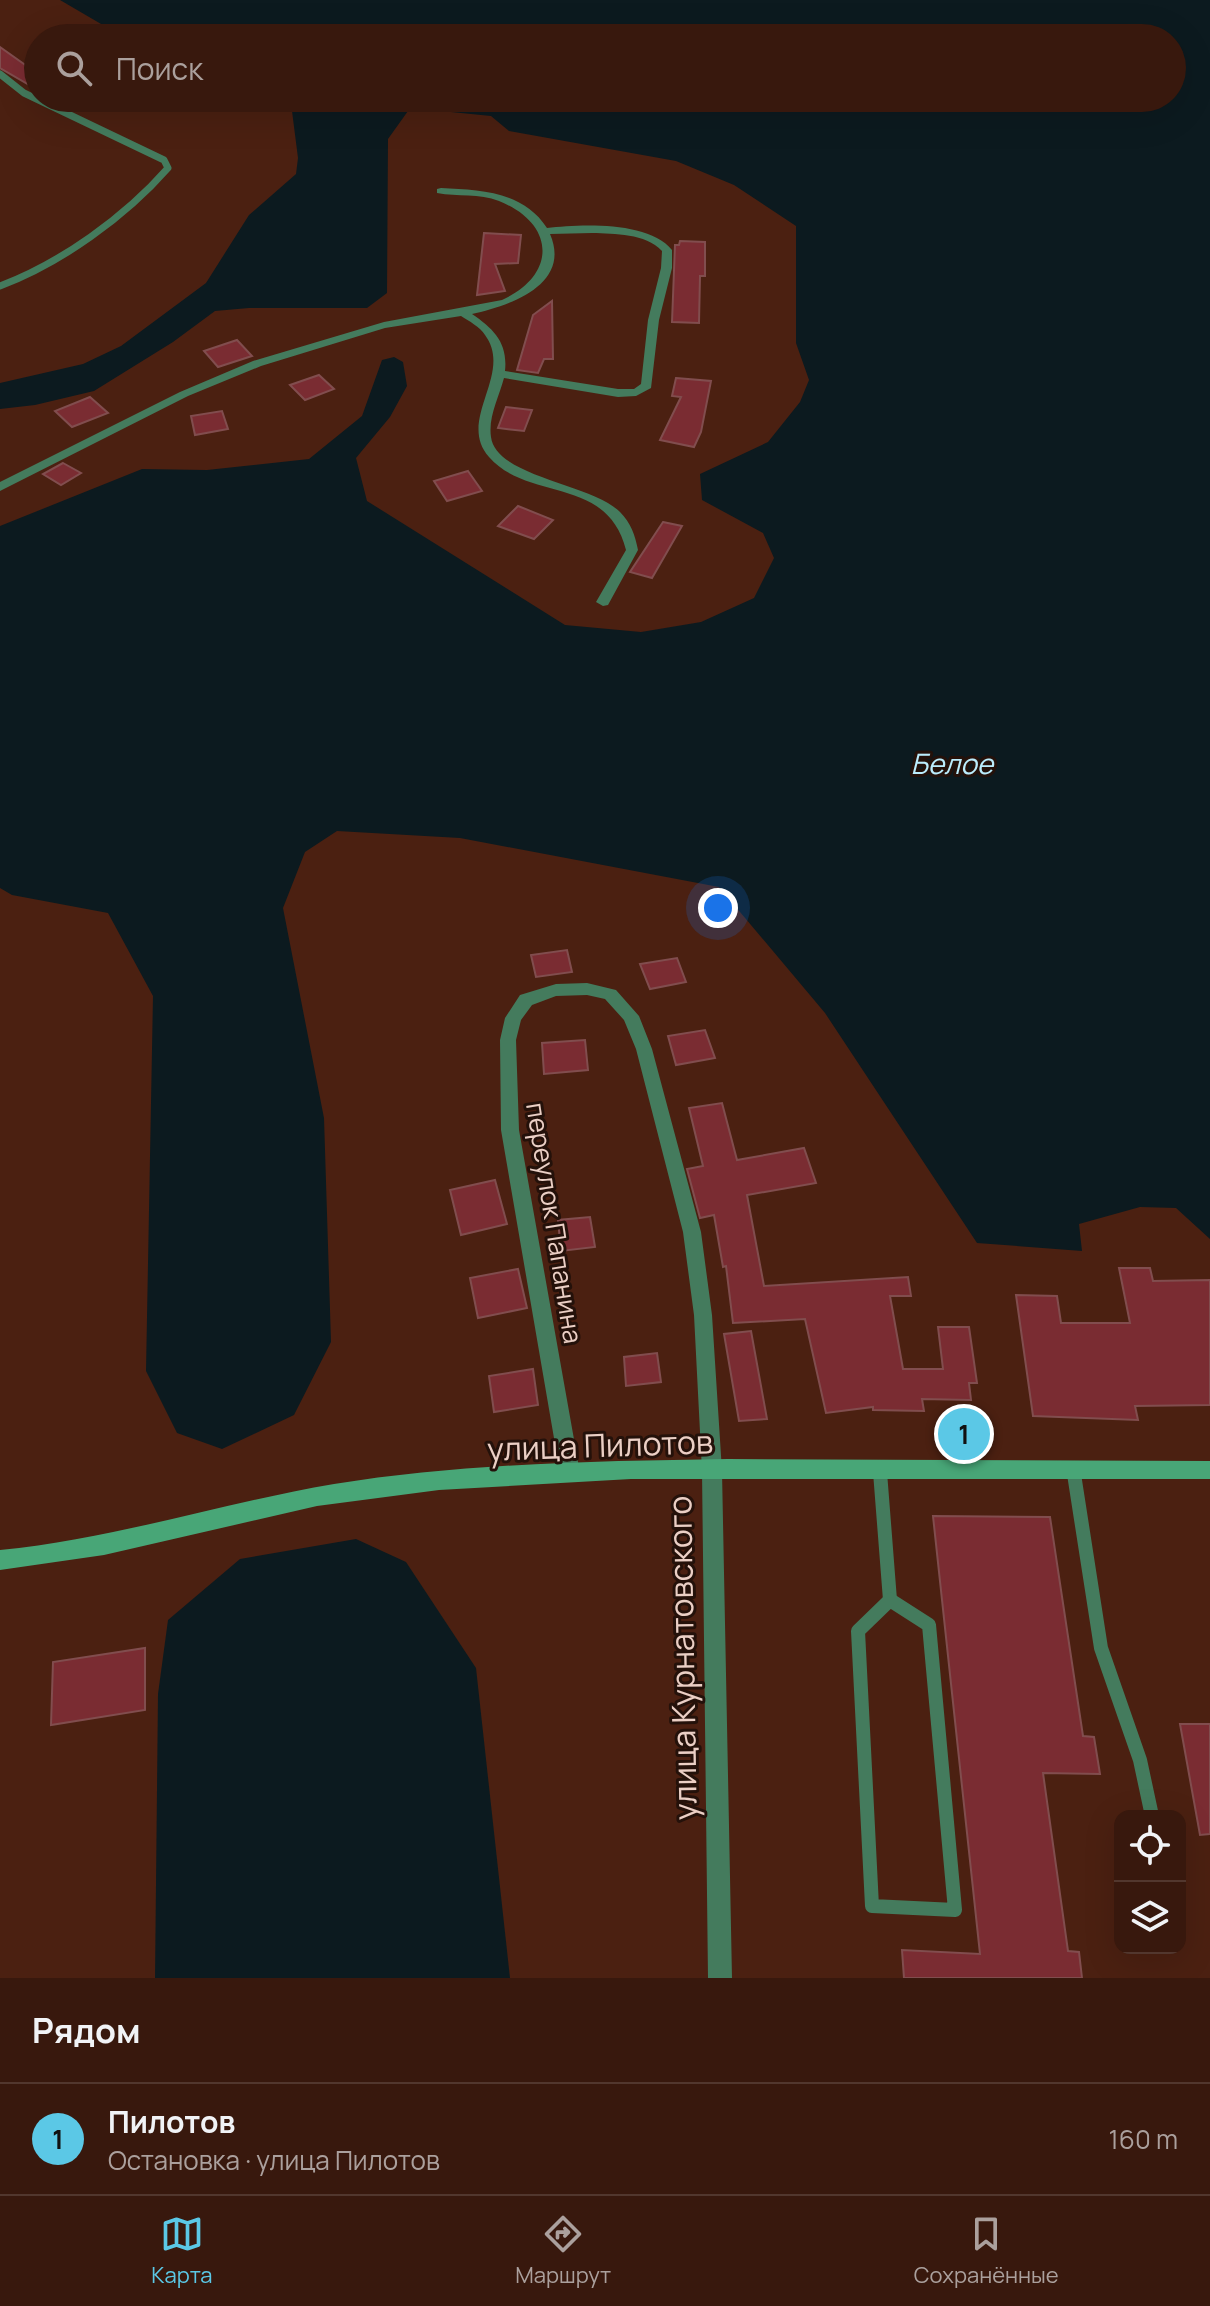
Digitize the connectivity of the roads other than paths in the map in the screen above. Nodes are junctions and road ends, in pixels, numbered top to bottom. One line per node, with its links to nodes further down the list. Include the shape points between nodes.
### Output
1 (0, 74): 2 (lane)
2 (24, 94)
3 (62, 112): 6 (lane, via 164,160 168,168 135,200 45,265)
4 (441, 191): 5 (street, via 503,199)
5 (547, 231): 7 (street, via 546,263 534,286 503,303); 8 (street, via 630,233 664,245 667,265 657,298 647,386 618,393)
6 (0, 286)
7 (464, 313): 8 (street, via 490,331); 9 (street, via 377,327 226,377)
8 (502, 374): 10 (street, via 485,430 493,455 513,469 602,504 624,521 632,550)
9 (0, 487)
10 (603, 602)
11 (587, 989): 13 (street, улица Курнатовского, via 610,994 631,1016 676,1170 692,1232 703,1315); 15 (street, переулок Папанина, via 556,990 526,1000 513,1018 508,1040 510,1130)
12 (1210, 1470): 16 (street, улица Пилотов)
13 (712, 1471): 14 (street, улица Пилотов); 15 (street, улица Пилотов); 20 (street, улица Курнатовского)
14 (880, 1472): 16 (street, улица Пилотов); 18 (lane)
15 (570, 1473): 17 (street, улица Пилотов, via 361,1490)
16 (1074, 1474): 19 (lane, via 1101,1648 1140,1760)
17 (0, 1560)
18 (890, 1600): 18 (lane, via 929,1625 955,1910 872,1906 858,1631)
19 (1151, 1810)
20 (720, 1978)

